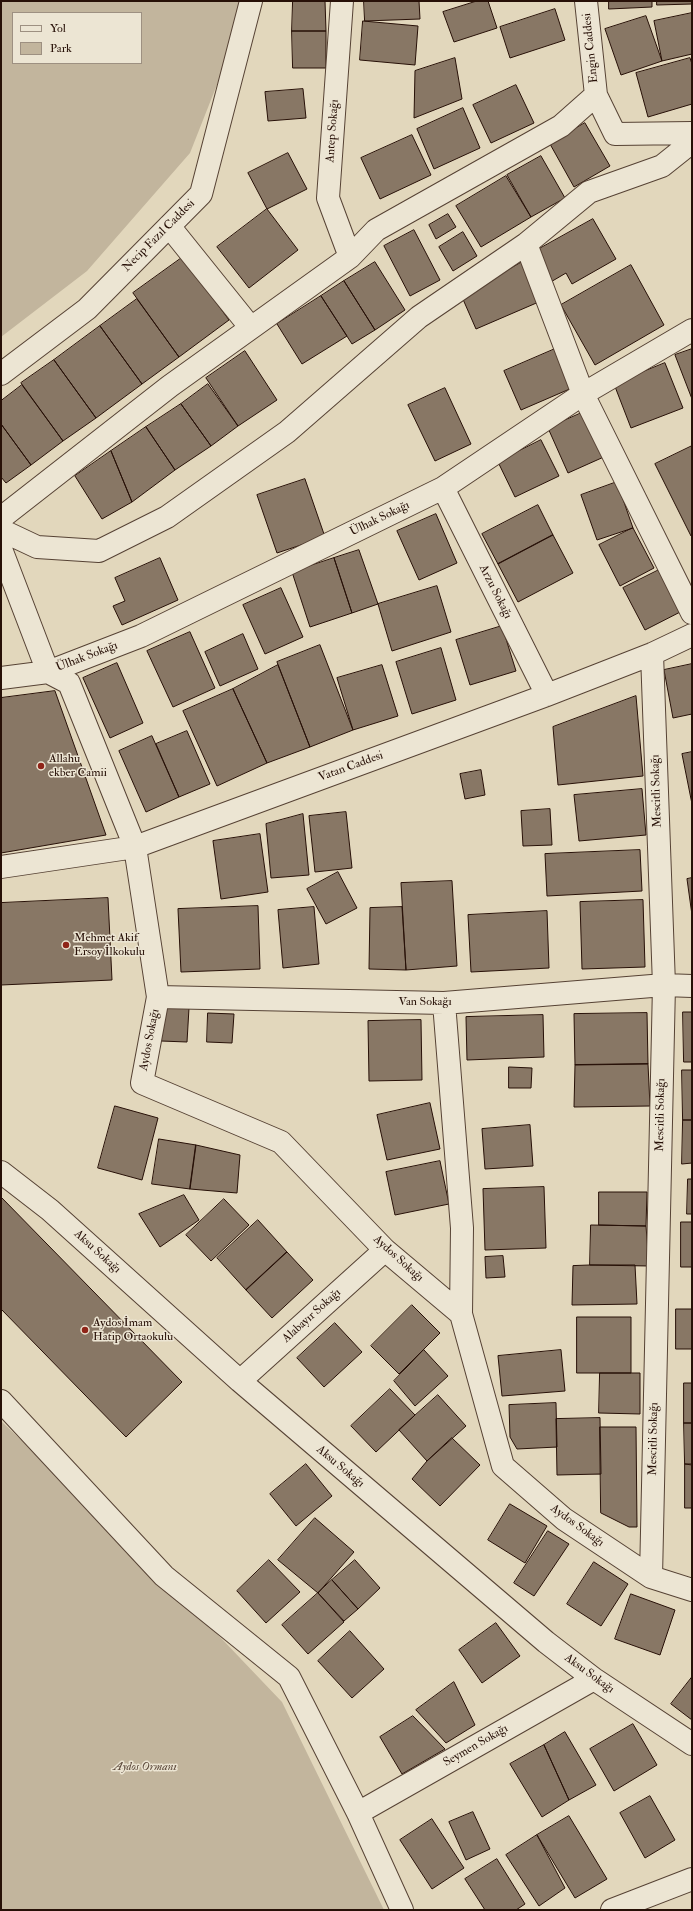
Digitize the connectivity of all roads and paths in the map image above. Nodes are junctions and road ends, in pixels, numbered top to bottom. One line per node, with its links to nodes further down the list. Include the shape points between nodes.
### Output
1 (251, 1): 7 (street, Necip Fazıl Caddesi, via 201,194)
2 (342, 1): 9 (street, Antep Sokağı, via 328,198)
3 (586, 1): 4 (street, Engin Caddesi)
4 (596, 95): 5 (street, Engin Caddesi, via 615,134); 9 (street, via 562,126 376,230)
5 (692, 133)
6 (692, 142): 8 (street, via 662,166 589,192)
7 (169, 226): 10 (street); 12 (street, Necip Fazıl Caddesi, via 87,309)
8 (526, 244): 13 (street); 16 (street, via 419,317 287,432 167,517 99,551 37,548)
9 (350, 257): 10 (street)
10 (251, 328): 15 (street, via 170,386)
11 (692, 330): 13 (street, Ülhak Sokağı)
12 (1, 374)
13 (583, 394): 14 (street, Ülhak Sokağı); 18 (street)
14 (443, 488): 21 (street, Ülhak Sokağı, via 142,636); 23 (street, Arzu Sokağı)
15 (1, 518)
16 (1, 530)
17 (1, 550): 21 (street, Ülhak Sokağı)
18 (692, 613)
19 (692, 635): 20 (street, Vatan Caddesi)
20 (652, 654): 23 (street, Vatan Caddesi); 26 (street, Mescitli Sokağı)
21 (48, 672): 22 (street, Ülhak Sokağı); 24 (street, Aydos Sokağı, via 69,683)
22 (1, 678)
23 (547, 695): 24 (street, Vatan Caddesi)
24 (135, 847): 25 (street, Vatan Caddesi); 28 (street, Aydos Sokağı)
25 (1, 867)
26 (664, 985): 27 (street, Van Sokağı); 29 (street, Van Sokağı); 35 (street, Mescitli Sokağı)
27 (692, 986)
28 (158, 997): 29 (street, Van Sokağı); 31 (street, Aydos Sokağı, via 142,1083 281,1142)
29 (444, 1003): 32 (street, Aydos Sokağı, via 462,1228)
30 (1, 1172): 33 (street, Aksu Sokağı, via 50,1210)
31 (385, 1250): 32 (street, Aydos Sokağı); 33 (street, Alabayır Sokağı)
32 (461, 1314): 35 (street, Aydos Sokağı, via 504,1466 564,1519)
33 (240, 1382): 37 (street, Aksu Sokağı, via 546,1642)
34 (1, 1401): 39 (street, via 164,1576 289,1678)
35 (651, 1577): 36 (street, Aydos Sokağı)
36 (692, 1590)
37 (594, 1679): 38 (street, Aksu Sokağı); 39 (street, Seymen Sokağı)
38 (692, 1744)
39 (358, 1813): 41 (street)
40 (692, 1879): 42 (street)
41 (402, 1910)
42 (612, 1910)

